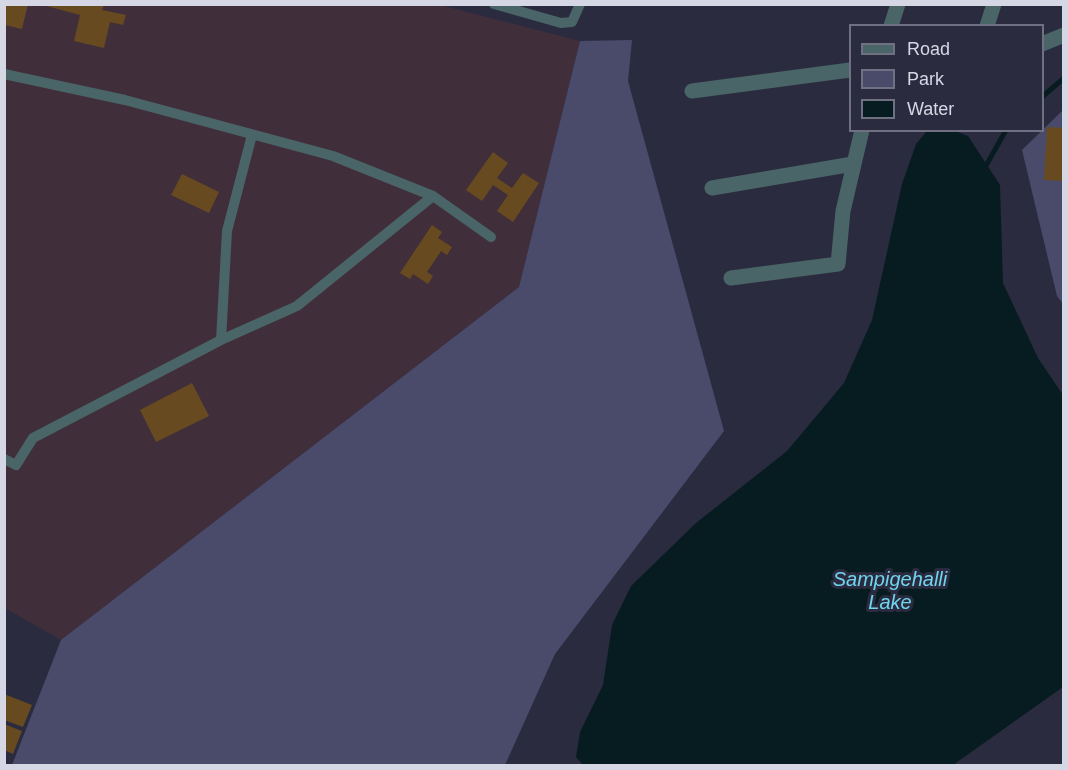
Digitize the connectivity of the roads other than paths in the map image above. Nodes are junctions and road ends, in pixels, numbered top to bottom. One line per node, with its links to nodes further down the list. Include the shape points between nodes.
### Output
1 (494, 4): 2 (lane, via 561,23 572,22)
2 (580, 4)
3 (898, 4): 5 (street)
4 (994, 4): 6 (street)
5 (892, 24)
6 (988, 24)
7 (1064, 35): 8 (street)
8 (1044, 43)
9 (849, 70): 11 (street)
10 (4, 74): 13 (lane, via 125,100)
11 (692, 91)
12 (861, 132): 14 (street)
13 (252, 135): 16 (lane, via 333,156); 19 (lane, via 227,231)
14 (853, 165): 15 (street); 18 (street, via 838,264)
15 (712, 188)
16 (433, 196): 17 (lane); 19 (lane, via 297,306)
17 (491, 237)
18 (731, 278)
19 (221, 340): 20 (lane, via 33,438 16,465)
20 (4, 459)

